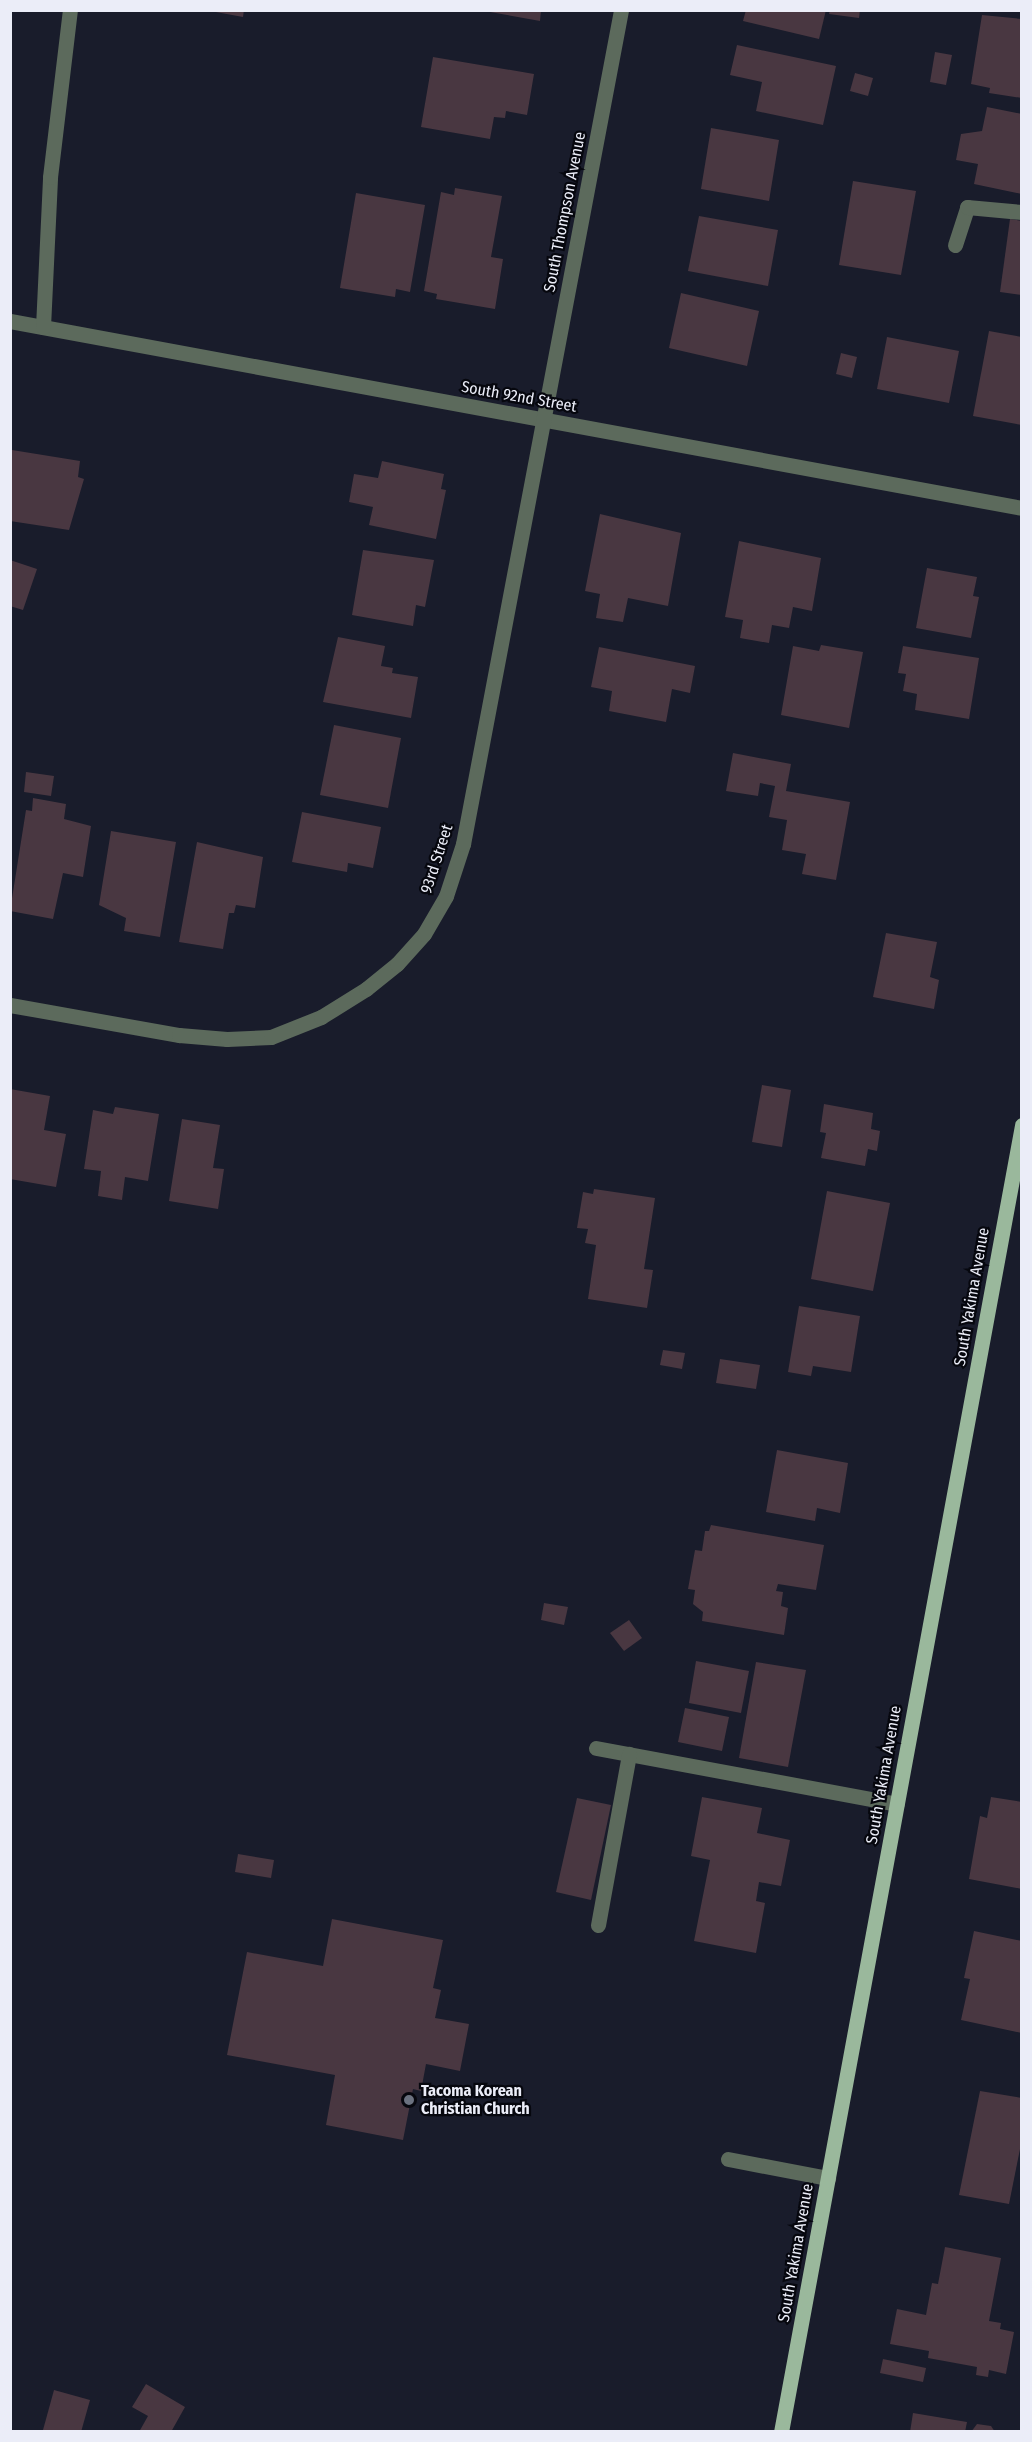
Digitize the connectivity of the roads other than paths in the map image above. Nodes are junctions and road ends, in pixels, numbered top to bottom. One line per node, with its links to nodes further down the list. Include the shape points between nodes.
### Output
1 (70, 10): 6 (street, via 50,177)
2 (621, 10): 7 (street, South Thompson Avenue)
3 (1022, 212): 4 (street, via 967,207)
4 (955, 245)
5 (10, 321): 6 (street, South 92nd Street)
6 (43, 327): 7 (street, South 92nd Street)
7 (544, 420): 8 (street, South 92nd Street); 9 (street, 93rd Street, via 463,844 446,896 424,934 397,964 321,1017 271,1037 179,1035)
8 (1022, 508)
9 (10, 1005)
10 (1022, 1125): 13 (main road, South Yakima Avenue)
11 (596, 1748): 12 (street)
12 (629, 1754): 13 (street); 14 (street)
13 (897, 1804): 16 (main road, South Yakima Avenue)
14 (598, 1925)
15 (728, 2159): 16 (street)
16 (828, 2178): 17 (main road, South Yakima Avenue)
17 (781, 2432)

